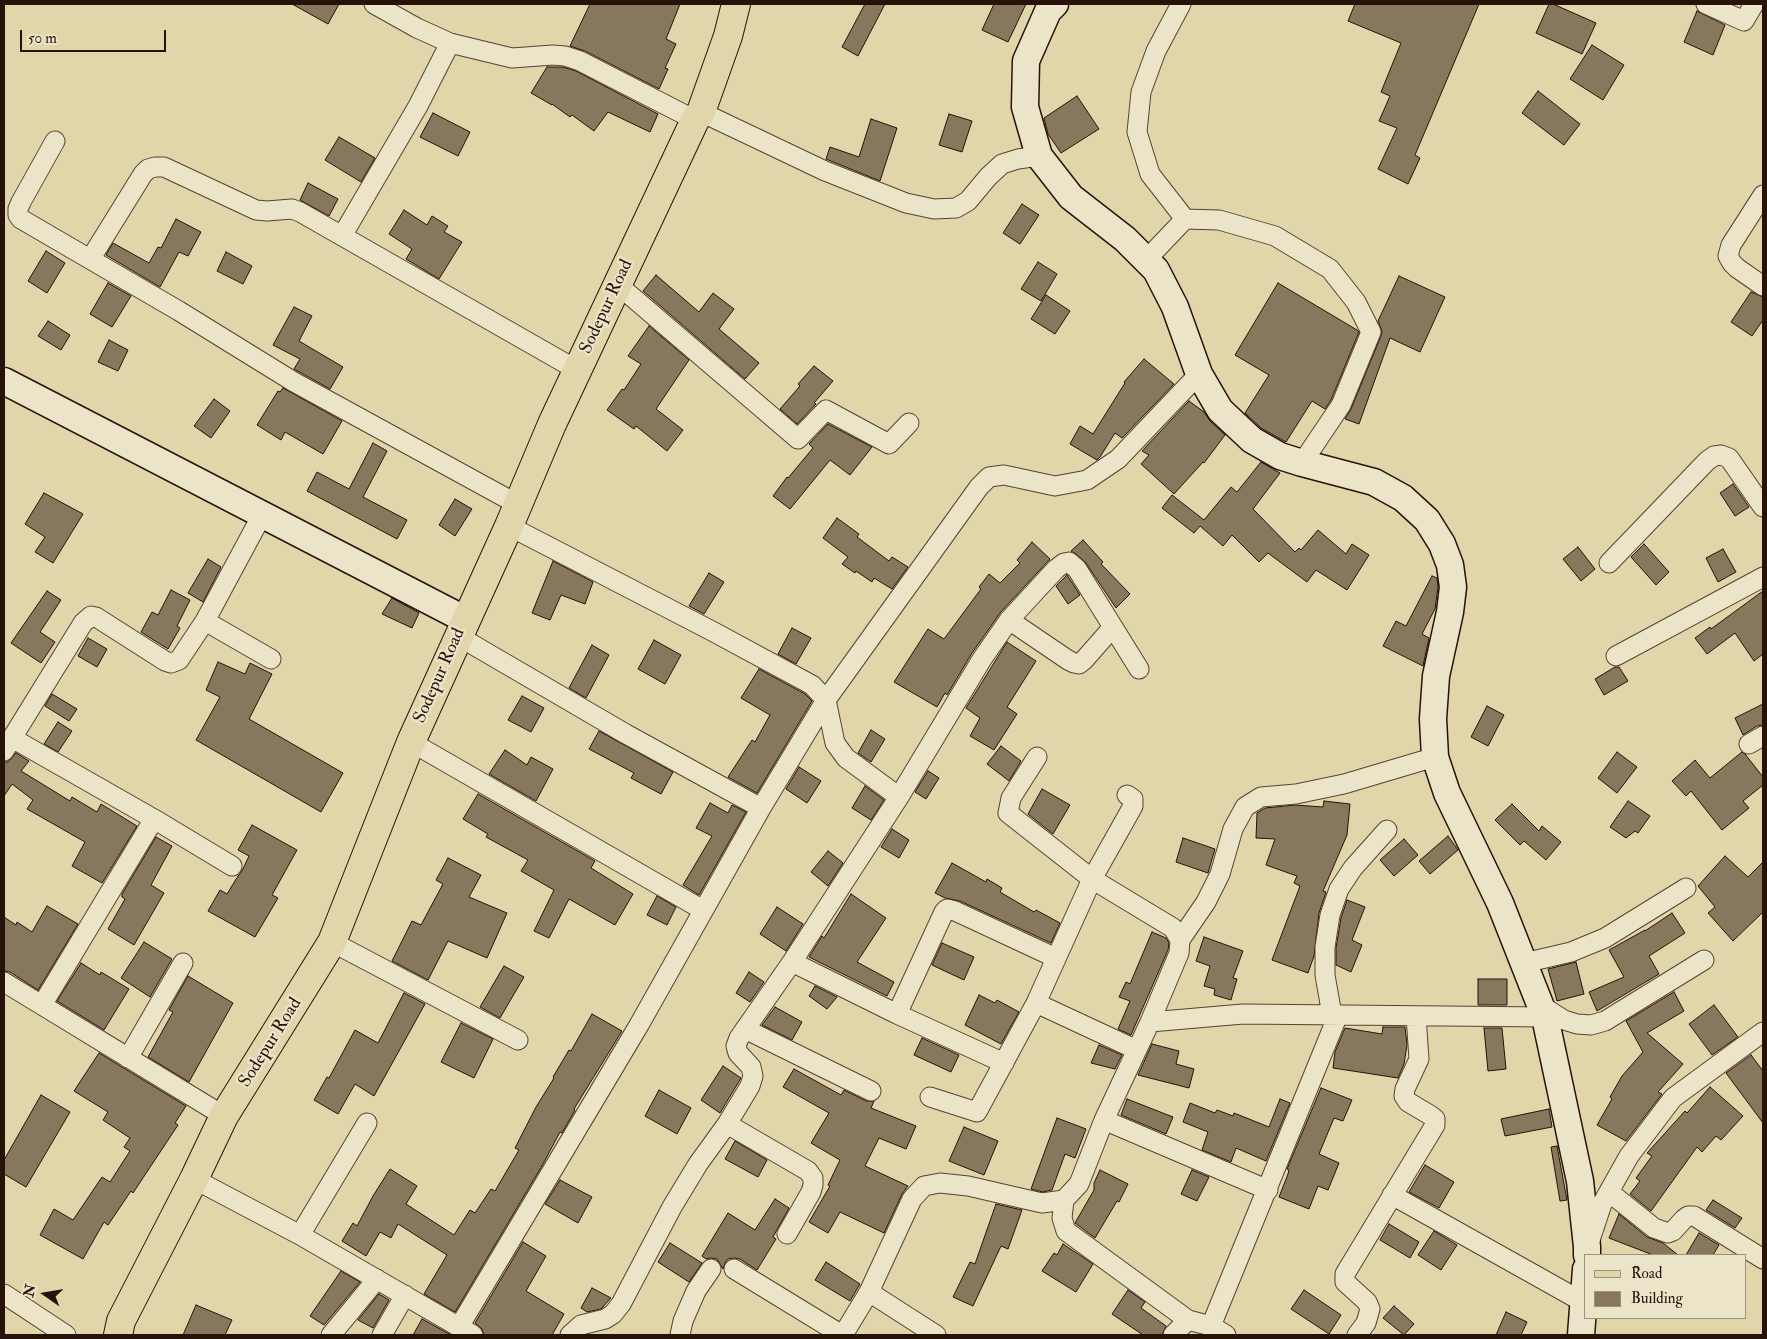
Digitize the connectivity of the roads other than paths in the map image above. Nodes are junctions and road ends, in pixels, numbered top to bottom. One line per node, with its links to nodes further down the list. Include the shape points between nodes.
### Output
1 (374, 4): 7 (street)
2 (736, 4): 8 (main road, Sodepur Road, via 728,36)
3 (1054, 4): 10 (street, via 1026,61 1025,107)
4 (1181, 4): 12 (street, via 1156,51 1141,92 1137,132 1150,174)
5 (1706, 4): 6 (street, via 1744,21)
6 (1754, 4)
7 (450, 43): 8 (street, via 512,58 564,56); 13 (street, via 418,106)
8 (698, 116): 10 (street, via 906,203 934,209 956,208 968,201 1002,164 1018,158); 16 (main road, Sodepur Road)
9 (55, 141): 14 (street, via 21,202 18,215)
10 (1040, 156): 15 (street, via 1071,197 1125,239)
11 (1763, 195): 17 (street, via 1731,245 1728,256 1737,268)
12 (1185, 219): 15 (street); 22 (street, via 1219,220 1275,236 1330,269 1356,302 1371,332 1341,405)
13 (342, 236): 14 (street, via 292,209 256,210 164,167 155,167 143,174); 18 (street)
14 (91, 258): 25 (street)
15 (1146, 260): 19 (street, via 1156,270 1175,307)
16 (618, 284): 18 (main road, Sodepur Road); 21 (street, via 798,439 826,410 889,444)
17 (1763, 286)
18 (577, 370): 25 (main road, Sodepur Road)
19 (1199, 374): 22 (street, via 1220,410 1252,440 1280,456); 35 (street, via 1118,458 1087,480 1055,486 1004,475 989,477)
20 (4, 381): 24 (street)
21 (909, 423)
22 (1302, 463): 39 (street, via 1374,482 1403,498 1426,520 1442,544 1450,565 1453,587 1436,676)
23 (1761, 498): 26 (street, via 1729,458 1714,456)
24 (262, 515): 29 (street); 31 (street)
25 (513, 515): 31 (main road, Sodepur Road); 35 (street, via 694,622 812,685)
26 (1609, 563)
27 (1763, 577): 32 (street)
28 (1009, 620): 30 (street, via 1079,664); 30 (street, via 1056,569 1069,562); 41 (street)
29 (205, 622): 33 (street); 37 (street, via 179,660 170,663 96,617 87,618)
30 (1113, 627): 34 (street)
31 (462, 628): 36 (main road, Sodepur Road); 42 (street, via 626,734)
32 (1616, 656)
33 (271, 659)
34 (1139, 669)
35 (826, 700): 41 (street, via 835,743 846,758); 42 (street)
36 (411, 742): 48 (street); 50 (main road, Sodepur Road)
37 (8, 744): 43 (street)
38 (1037, 757): 46 (street, via 1011,798 1008,813)
39 (1435, 758): 49 (street, via 1344,784 1260,798 1246,807 1233,829 1220,874 1206,902); 55 (street, via 1447,793)
40 (1127, 795): 46 (street, via 1133,799 1133,806)
41 (899, 797): 53 (street)
42 (761, 808): 48 (street)
43 (154, 818): 45 (street); 58 (street)
44 (1388, 830): 61 (street, via 1353,868 1339,889 1330,915 1324,948 1325,975)
45 (232, 866)
46 (1092, 879): 49 (street, via 1173,928); 51 (street)
47 (1686, 888): 55 (street, via 1605,938 1572,952)
48 (703, 910): 96 (street)
49 (1180, 940): 63 (street, via 1179,953)
50 (332, 942): 66 (street); 72 (main road, Sodepur Road)
51 (1056, 958): 57 (street); 60 (street, via 947,909)
52 (1704, 960): 59 (street, via 1598,1023 1577,1024)
53 (792, 962): 60 (street); 64 (street)
54 (183, 963): 68 (street)
55 (1524, 963): 59 (street)
56 (4, 982): 58 (street)
57 (1036, 1002): 67 (street); 69 (street)
58 (42, 1006): 68 (street)
59 (1544, 1012): 62 (street); 83 (street, via 1580,1181)
60 (897, 1014): 69 (street)
61 (1335, 1015): 62 (street); 63 (street, via 1243,1014); 77 (street)
62 (1416, 1016): 79 (street, via 1419,1059 1404,1096 1430,1115 1435,1125)
63 (1150, 1022): 67 (street)
64 (745, 1029): 70 (street); 75 (street, via 736,1046 751,1067 753,1076)
65 (1763, 1032): 78 (street, via 1673,1098 1630,1156)
66 (518, 1040)
67 (1136, 1050): 73 (street)
68 (128, 1058): 72 (street)
69 (1004, 1063): 71 (street, via 977,1112)
70 (871, 1091)
71 (930, 1097)
72 (224, 1116): 76 (main road, Sodepur Road)
73 (1104, 1120): 77 (street); 80 (street, via 1079,1184)
74 (367, 1123): 82 (street)
75 (727, 1124): 81 (street, via 808,1171 813,1178 811,1192); 101 (street, via 698,1164 613,1314 581,1325)
76 (194, 1179): 82 (street); 98 (main road, Sodepur Road, via 121,1321)
77 (1268, 1190): 95 (street)
78 (1609, 1192): 84 (street, via 1602,1204); 85 (street, via 1654,1228 1668,1233 1684,1218 1694,1216)
79 (1392, 1195): 93 (street); 106 (street, via 1345,1274 1345,1282 1367,1302 1370,1309)
80 (1064, 1200): 90 (street, via 1042,1204 968,1186 940,1182 924,1186 912,1199); 94 (street, via 1062,1218 1066,1231)
81 (787, 1234)
82 (300, 1235): 88 (street)
83 (1587, 1254)
84 (1588, 1254)
85 (1763, 1259)
86 (711, 1269): 102 (street, via 696,1291)
87 (734, 1269): 103 (street)
88 (377, 1279): 92 (street); 99 (street)
89 (1584, 1291): 93 (street)
90 (869, 1292): 103 (street); 104 (street)
91 (4, 1294): 97 (street)
92 (405, 1295): 96 (street); 100 (street)
93 (1583, 1302): 107 (street)
94 (1188, 1320): 95 (street); 105 (street)
95 (1219, 1330)
96 (466, 1331)
97 (66, 1335)
98 (118, 1335)
99 (331, 1335)
100 (382, 1335)
101 (570, 1335)
102 (680, 1335)
103 (843, 1335)
104 (936, 1335)
105 (1173, 1335)
106 (1357, 1335)
107 (1580, 1335)

